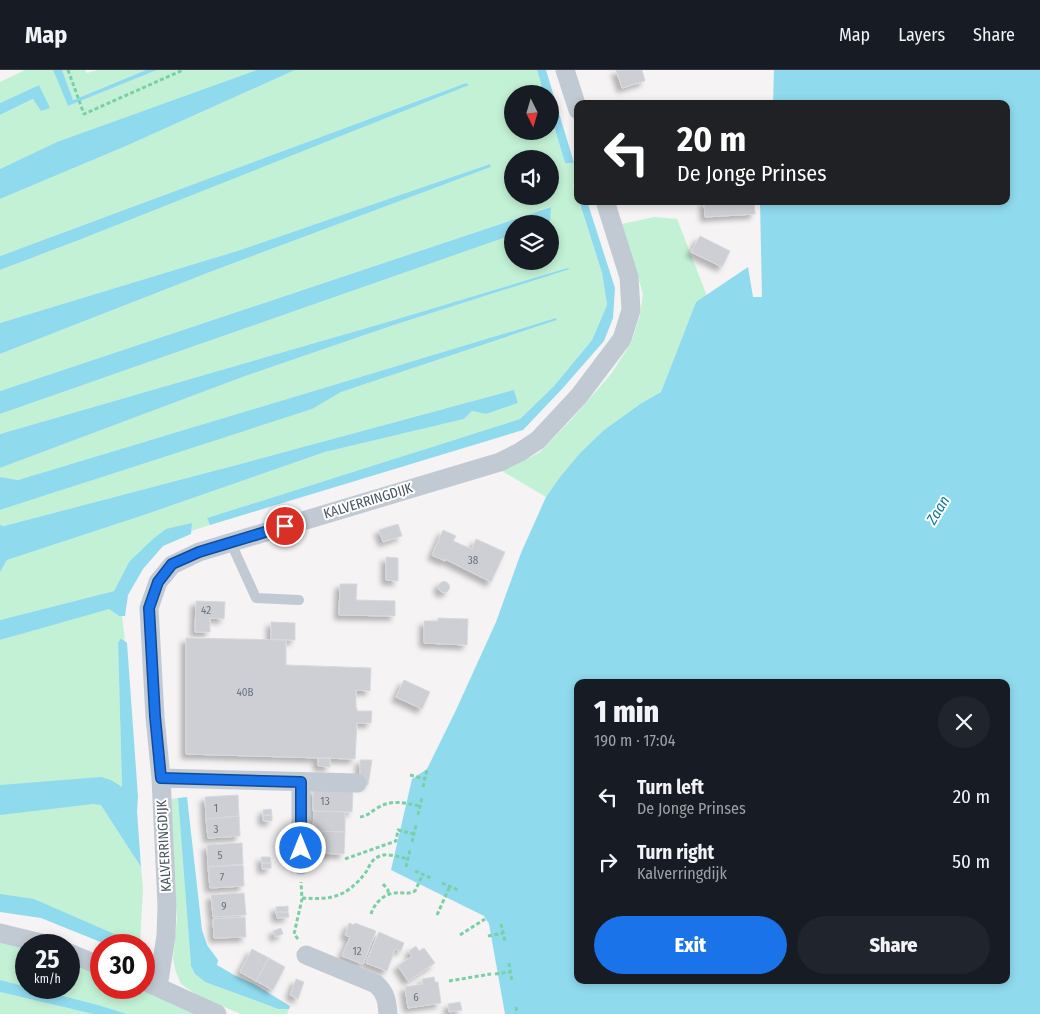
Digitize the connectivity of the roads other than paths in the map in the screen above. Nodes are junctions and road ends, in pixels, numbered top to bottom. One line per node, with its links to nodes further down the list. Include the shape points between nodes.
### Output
1 (565, 70): 2 (street)
2 (575, 100)
3 (606, 205): 4 (street, KALVERRINGDIJK, via 629,277 632,310 622,340 579,396 538,440 500,462)
4 (231, 543): 5 (lane, via 256,598); 6 (street, KALVERRINGDIJK, via 172,564 158,582 149,608)
5 (299, 600)
6 (161, 778): 7 (street); 13 (street, KALVERRINGDIJK, via 167,906 166,936)
7 (301, 782): 8 (street); 9 (street)
8 (357, 783)
9 (301, 865)
10 (0, 933): 11 (street)
11 (15, 937)
12 (306, 955): 16 (street, via 376,984 385,991)
13 (155, 971)
14 (155, 986): 15 (street)
15 (217, 1014)
16 (388, 1014)

